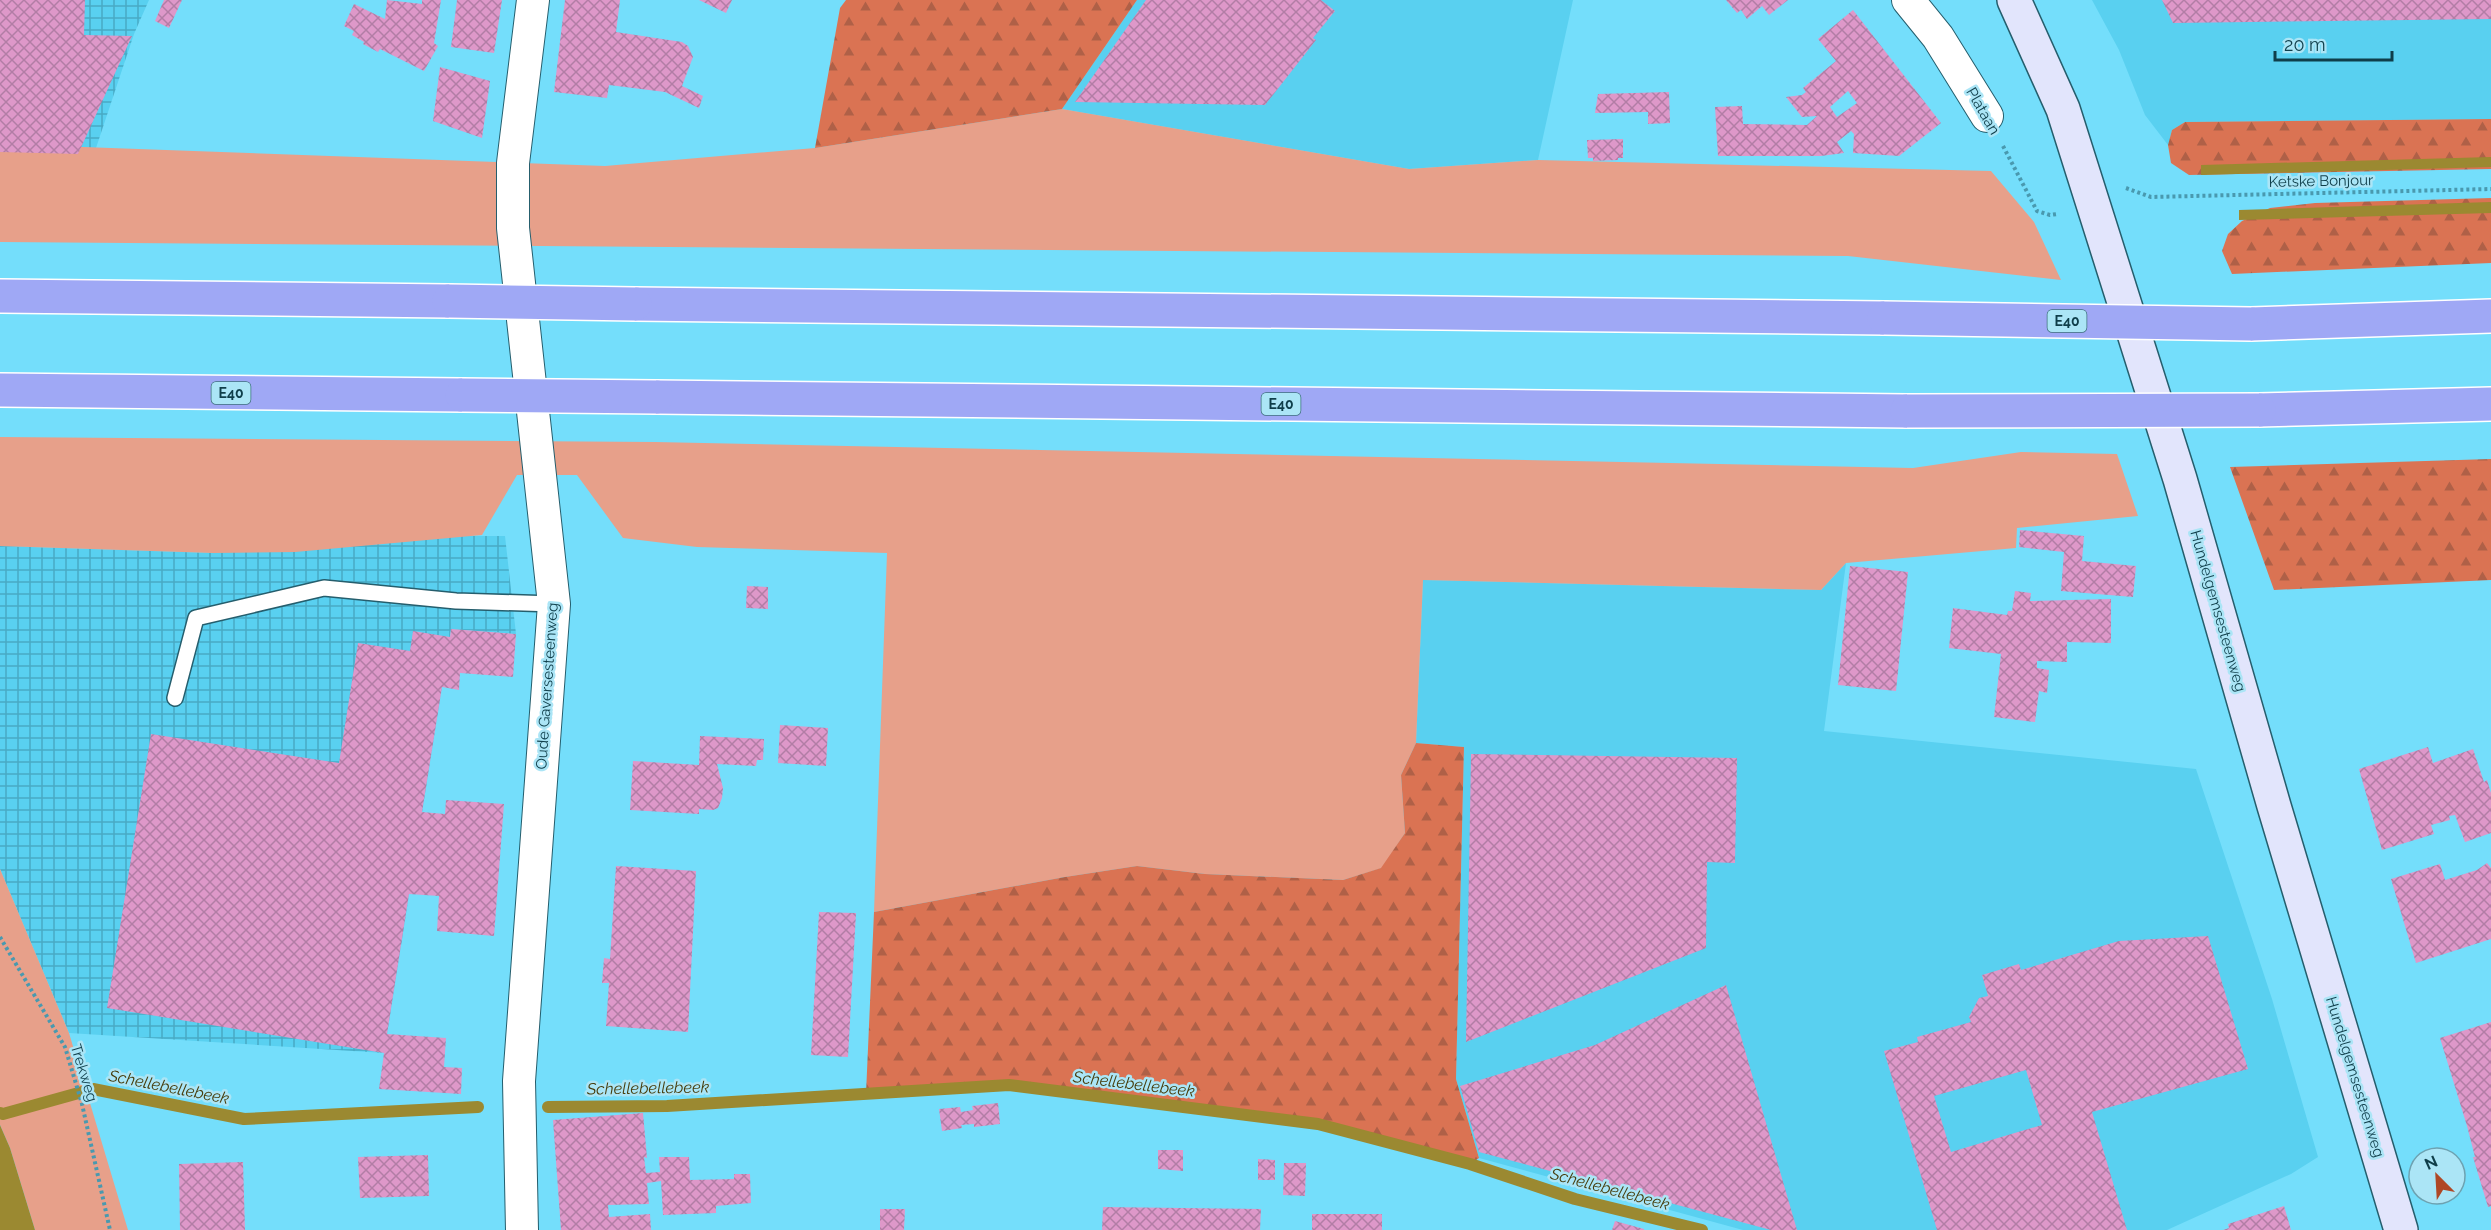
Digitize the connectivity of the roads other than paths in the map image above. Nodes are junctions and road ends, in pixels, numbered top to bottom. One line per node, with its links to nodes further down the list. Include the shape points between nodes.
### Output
1 (533, 0): 9 (street, Oude Gaversesteenweg, via 513,163 513,228)
2 (1908, 0): 4 (street, Plataan, via 1938,37)
3 (2014, 0): 12 (main road, Hundelgemsesteenweg, via 2063,109 2180,479)
4 (1987, 116)
5 (0, 296): 6 (highway, E40, bridge, via 2250,324)
6 (2491, 316)
7 (0, 390): 8 (highway, E40, bridge, via 1907,411 2259,410)
8 (2491, 404)
9 (554, 604): 10 (lane, via 456,601 324,588 196,618); 11 (street, Oude Gaversesteenweg, via 519,1081)
10 (175, 698)
11 (522, 1230)
12 (2401, 1230)

